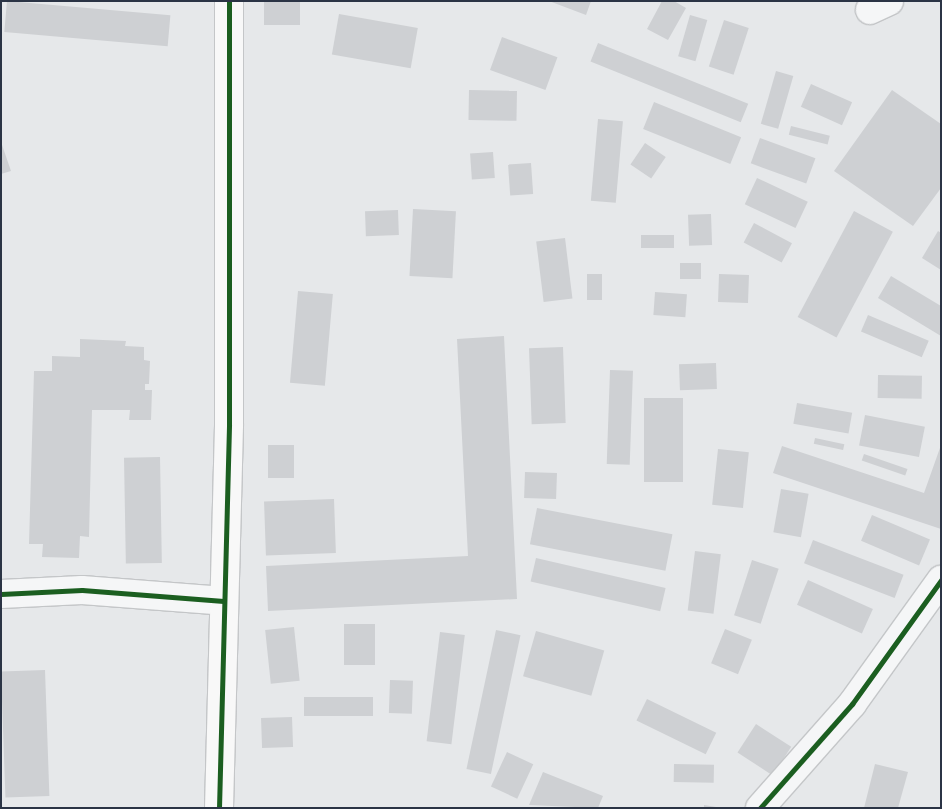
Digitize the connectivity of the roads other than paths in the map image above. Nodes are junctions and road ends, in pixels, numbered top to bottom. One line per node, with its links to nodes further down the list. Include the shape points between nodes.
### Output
1 (229, 1): 4 (street, via 229,414)
2 (941, 580): 6 (street, via 852,704)
3 (1, 594): 4 (street, via 82,590)
4 (224, 601): 5 (street)
5 (219, 808)
6 (760, 808)

